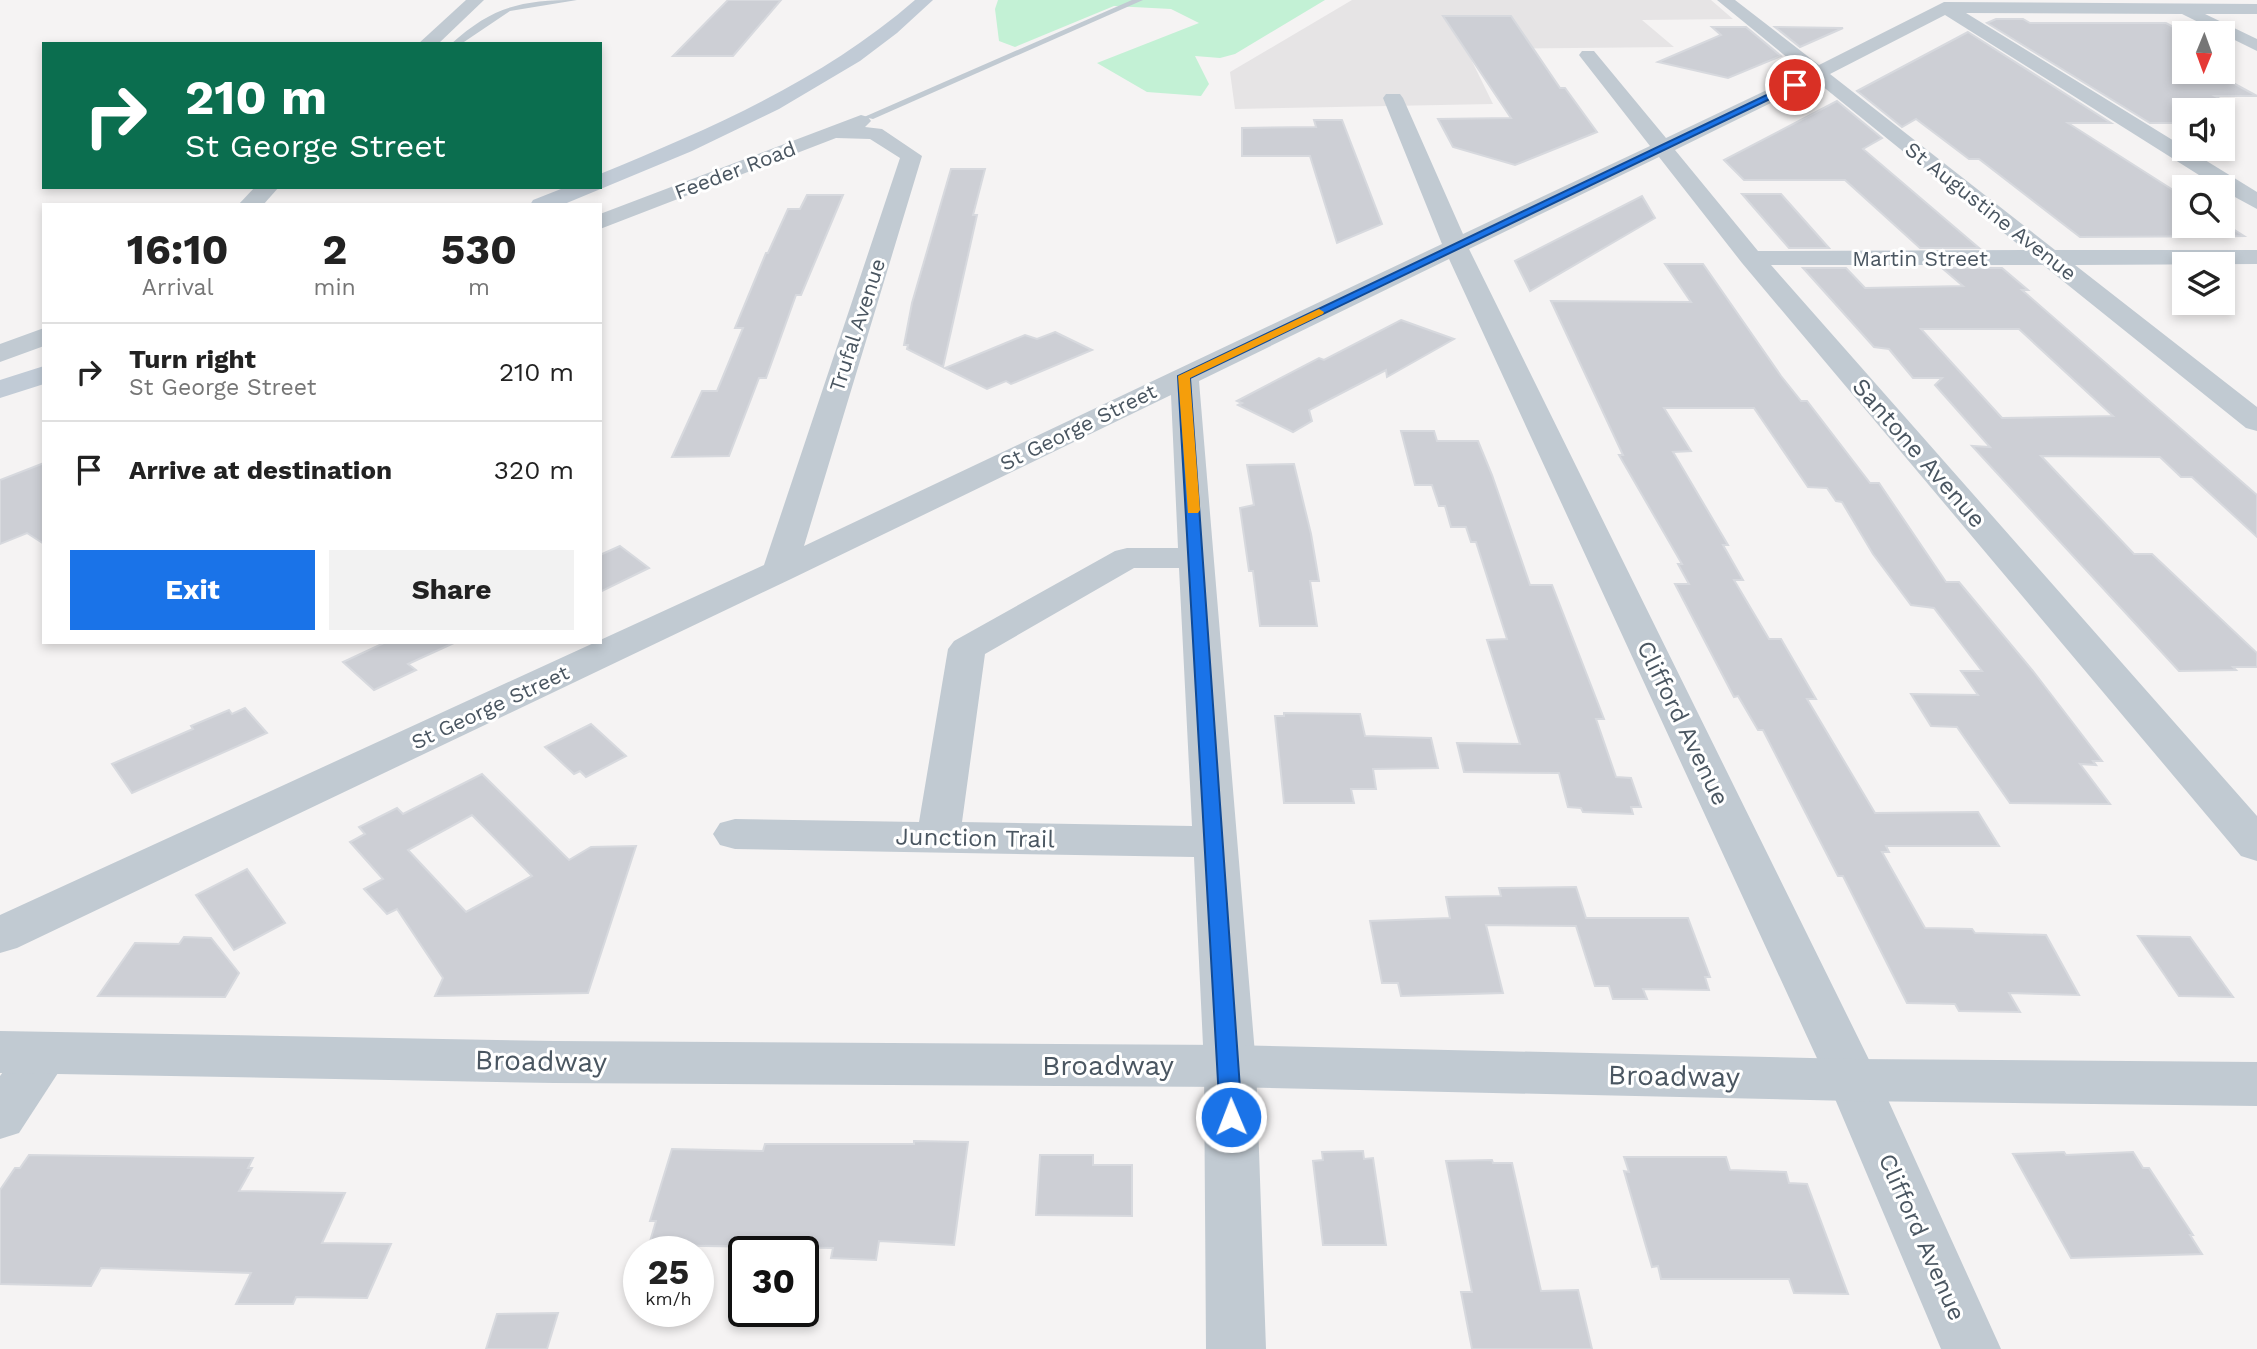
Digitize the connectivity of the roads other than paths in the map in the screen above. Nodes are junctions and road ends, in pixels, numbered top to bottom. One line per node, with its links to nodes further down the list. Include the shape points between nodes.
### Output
1 (476, 0): 10 (street)
2 (573, 0): 11 (lane, via 507,9)
3 (925, 0): 19 (main road, via 883,36 825,74 752,114)
4 (1139, 0): 16 (lane)
5 (1725, 0): 14 (street, St Augustine Avenue)
6 (2163, 0): 8 (street)
7 (1939, 4): 8 (street, St George Street); 14 (street, St George Street); 22 (street)
8 (2181, 9): 9 (street, St George Street); 12 (street)
9 (2257, 9)
10 (429, 42)
11 (459, 42)
12 (2257, 46)
13 (1588, 55): 18 (street, Santone Avenue)
14 (1816, 74): 18 (street, St George Street); 29 (street, St Augustine Avenue)
15 (1393, 98): 26 (street, Clifford Avenue)
16 (869, 117): 17 (street, Feeder Road)
17 (837, 132): 25 (street, Feeder Road); 37 (street, Trufal Avenue, via 875,133 911,156)
18 (1664, 147): 26 (street, St George Street); 28 (street, Santone Avenue)
19 (602, 181)
20 (266, 189): 23 (street)
21 (582, 189): 24 (main road)
22 (2257, 202)
23 (251, 203)
24 (546, 203)
25 (602, 221)
26 (1456, 247): 33 (street, St George Street); 45 (street, Clifford Avenue)
27 (2257, 257): 29 (street, Martin Street)
28 (1751, 258): 29 (street, Martin Street); 41 (street, Santone Avenue)
29 (2052, 258): 35 (street, St Augustine Avenue)
30 (42, 337): 31 (street)
31 (0, 354)
32 (42, 376): 34 (main road)
33 (1184, 376): 36 (street); 37 (street, St George Street)
34 (0, 389)
35 (2257, 422)
36 (1196, 558): 39 (street, via 1127,558 967,649); 40 (street)
37 (779, 572): 42 (street, St George Street)
38 (735, 834): 39 (street, Junction Trail)
39 (938, 837): 40 (street, Junction Trail)
40 (1215, 842): 44 (street)
41 (2257, 845)
42 (0, 934)
43 (23, 1052): 44 (street, Broadway, via 554,1062); 47 (street)
44 (1230, 1066): 45 (street, Broadway); 48 (street)
45 (1853, 1080): 46 (street, Broadway); 49 (street, Clifford Avenue)
46 (2257, 1084)
47 (0, 1117)
48 (1236, 1349)
49 (1971, 1349)

